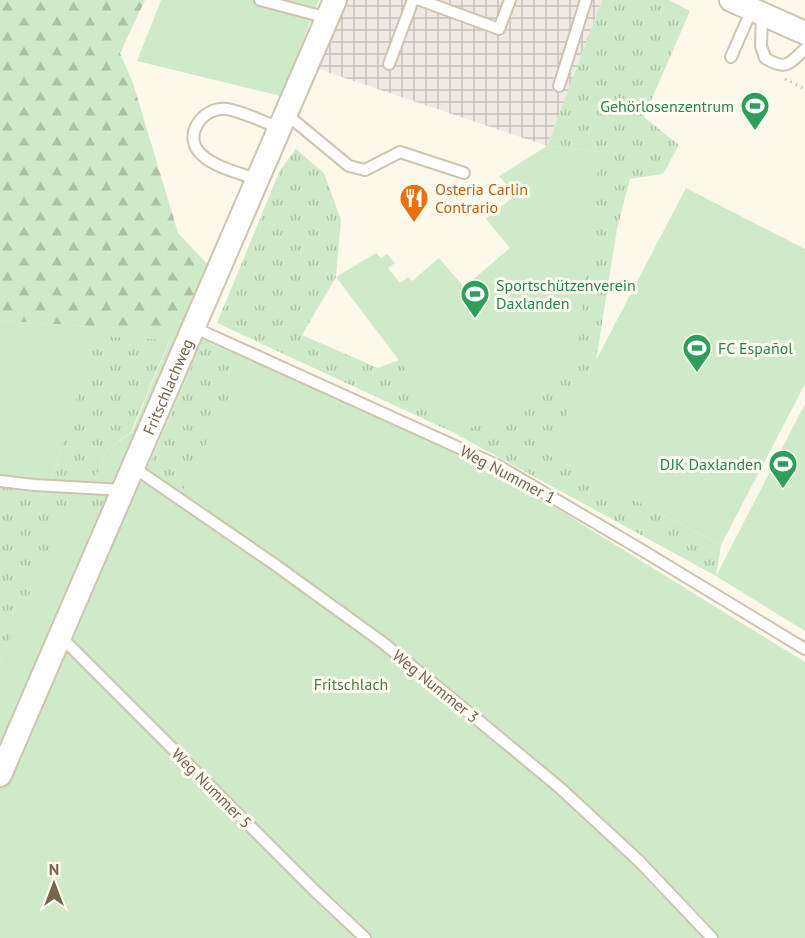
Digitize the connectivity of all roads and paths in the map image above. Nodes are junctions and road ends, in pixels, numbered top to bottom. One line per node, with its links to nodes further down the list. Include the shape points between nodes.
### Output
1 (260, 0): 7 (lane)
2 (413, 0): 11 (lane)
3 (420, 0): 4 (lane, via 500,29)
4 (510, 0)
5 (586, 0): 12 (lane)
6 (748, 7): 8 (street); 9 (lane, via 765,58 778,66 789,64); 10 (lane)
7 (331, 9): 13 (street, Fritschlachweg)
8 (805, 33)
9 (805, 49)
10 (731, 57)
11 (389, 64)
12 (559, 86)
13 (283, 121): 14 (lane, via 350,166 365,170 400,152); 15 (street, Fritschlachweg); 15 (lane, via 218,109 208,112 196,124 194,140 202,156)
14 (464, 173)
15 (258, 180): 16 (street, Fritschlachweg)
16 (195, 328): 17 (street, Fritschlachweg); 21 (lane, Weg Nummer 1, via 497,465)
17 (133, 467): 19 (street, Fritschlachweg); 24 (lane, Weg Nummer 3, via 382,642 559,787 639,861)
18 (0, 481): 19 (lane)
19 (124, 490): 20 (street, Fritschlachweg)
20 (60, 636): 22 (street, Fritschlachweg); 23 (lane, Weg Nummer 5)
21 (805, 649)
22 (0, 775)
23 (365, 938)
24 (712, 938)

